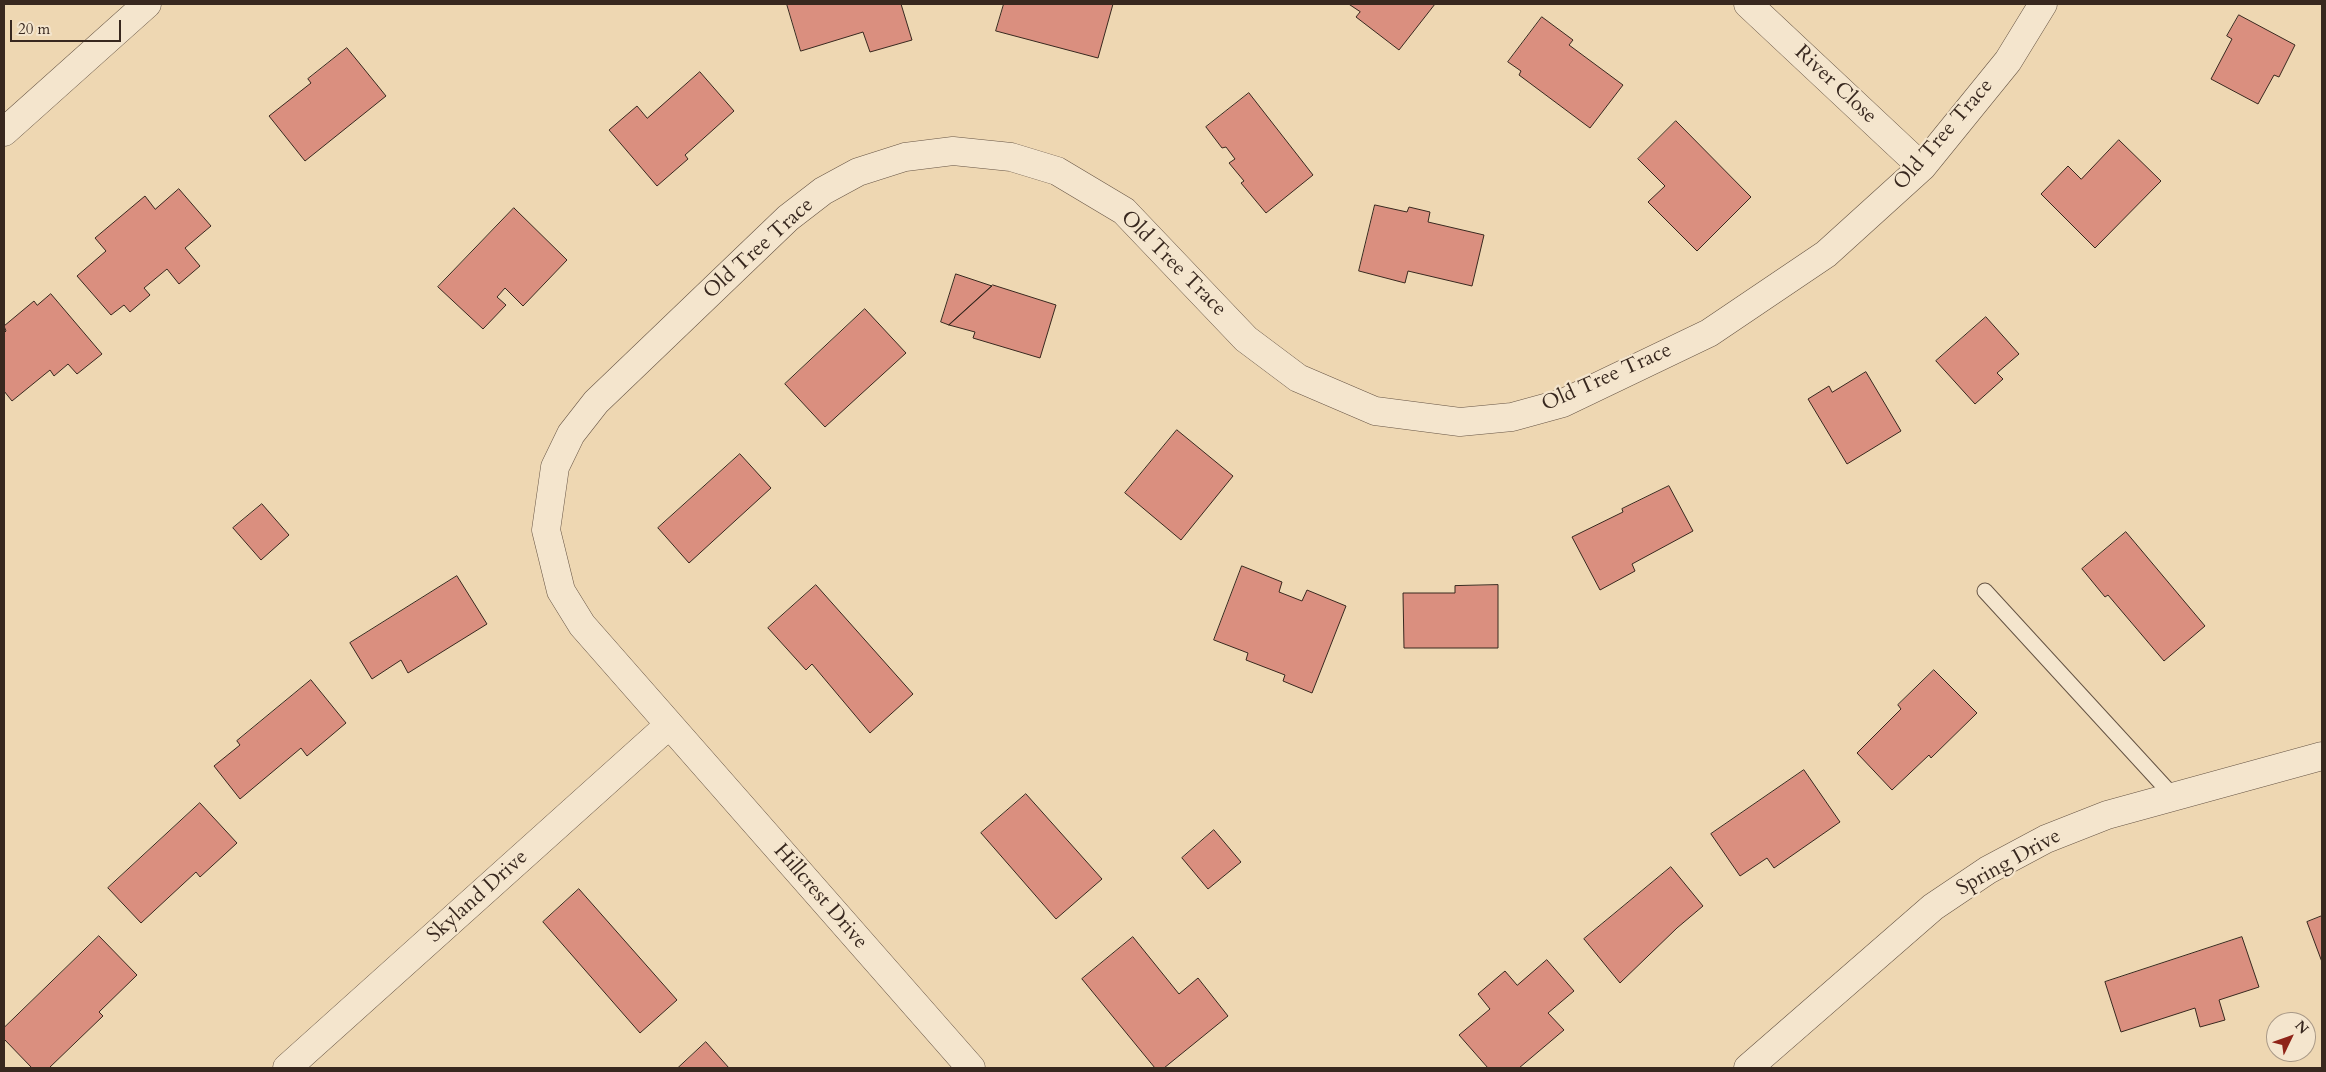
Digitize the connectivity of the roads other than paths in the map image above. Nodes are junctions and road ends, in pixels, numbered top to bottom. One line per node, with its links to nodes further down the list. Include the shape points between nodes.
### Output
1 (147, 4): 4 (street)
2 (1748, 4): 5 (street, River Close)
3 (2042, 4): 5 (street, Old Tree Trace, via 2008,61)
4 (4, 132)
5 (1922, 167): 7 (street, Old Tree Trace, via 1826,254 1709,332 1563,403 1512,417 1460,422 1375,411 1298,378 1246,339 1124,211 1057,171 1011,157 953,151 905,157 858,172 823,191 788,218 596,402 571,434 555,467 546,530 561,591 582,626)
6 (1985, 591): 9 (lane)
7 (669, 725): 10 (street, Skyland Drive); 11 (street, Hillcrest Drive)
8 (2322, 756): 9 (street, Spring Drive)
9 (2173, 796): 12 (street, Spring Drive, via 2107,815 2046,839 1988,870 1933,907)
10 (287, 1068)
11 (971, 1068)
12 (1748, 1068)

